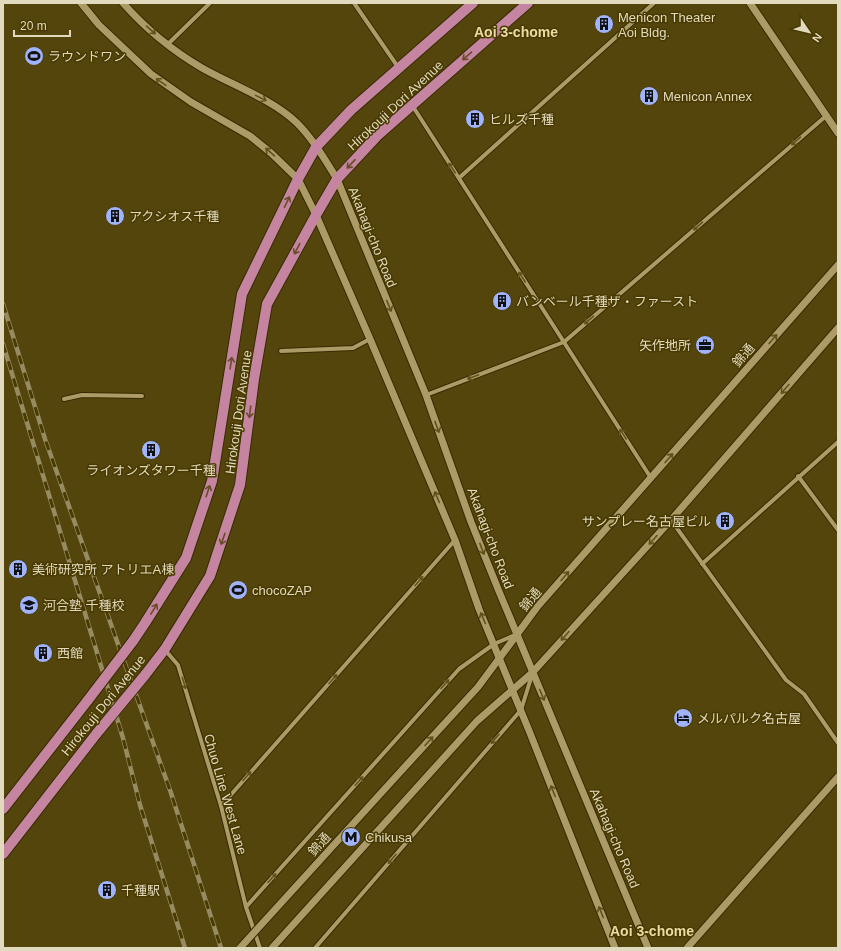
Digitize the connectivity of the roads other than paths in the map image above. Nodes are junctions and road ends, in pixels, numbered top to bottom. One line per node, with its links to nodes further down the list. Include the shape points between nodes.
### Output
1 (81, 3): 17 (street, one-way to 1, via 250,136 191,102 151,74 99,25)
2 (123, 3): 9 (street, Akahagi-cho Road, one-way to 9, via 132,14)
3 (210, 3): 9 (street)
4 (354, 3): 10 (street)
5 (473, 3): 10 (main road, Hirokouji Dori Avenue)
6 (528, 3): 11 (main road, Hirokouji Dori Avenue, one-way to 11)
7 (654, 3): 15 (street)
8 (750, 3): 12 (street)
9 (168, 44): 14 (street, Akahagi-cho Road, one-way to 14, via 201,67 272,104 297,123)
10 (398, 67): 14 (main road, Hirokouji Dori Avenue, via 351,110)
11 (411, 105): 15 (street, one-way to 11); 16 (main road, Hirokouji Dori Avenue, one-way to 16, via 377,136)
12 (826, 116): 13 (street); 22 (street, one-way to 22)
13 (838, 133)
14 (316, 147): 16 (street, Akahagi-cho Road); 17 (main road, Hirokouji Dori Avenue)
15 (459, 178): 22 (street, one-way to 15)
16 (337, 179): 18 (main road, Hirokouji Dori Avenue); 24 (street, Akahagi-cho Road, one-way to 24)
17 (298, 180): 18 (street); 44 (main road, Hirokouji Dori Avenue, one-way to 17, bridge, via 133,641 186,558 212,481 242,294)
18 (316, 215): 21 (street); 36 (main road, Hirokouji Dori Avenue, one-way to 36, via 267,304 240,485 210,576)
19 (838, 265): 29 (street, 錦通, one-way to 19)
20 (838, 328): 30 (street, one-way to 30)
21 (370, 339): 23 (street, via 353,348); 32 (street, one-way to 21)
22 (564, 342): 24 (street, one-way to 24); 29 (street, one-way to 22)
23 (281, 351)
24 (426, 395): 34 (street, Akahagi-cho Road, one-way to 34, via 471,522)
25 (142, 396): 26 (street, via 82,394)
26 (64, 399)
27 (838, 442): 28 (street)
28 (798, 476): 31 (street); 33 (street)
29 (651, 478): 34 (street, 錦通, one-way to 29)
30 (671, 520): 33 (street); 38 (street, one-way to 38)
31 (838, 530)
32 (455, 540): 35 (street, one-way to 32); 43 (street, one-way to 32)
33 (702, 564): 41 (street, via 786,680 804,694)
34 (516, 634): 35 (street); 37 (street, 錦通); 38 (street, Akahagi-cho Road)
35 (494, 644): 37 (street); 46 (street, one-way to 35, via 456,672)
36 (165, 649): 43 (street, Chuo Line West Lane, one-way to 43, via 178,665); 45 (main road, Hirokouji Dori Avenue, bridge)
37 (499, 658): 39 (street); 47 (street, 錦通, one-way to 37, bridge, via 478,687)
38 (532, 673): 39 (street); 40 (street); 52 (street, Akahagi-cho Road, one-way to 52)
39 (512, 690): 40 (street); 49 (street, via 477,721)
40 (521, 710): 50 (street, one-way to 50); 51 (street, one-way to 40)
41 (838, 743)
42 (838, 777): 53 (street)
43 (221, 806): 46 (street, Chuo Line West Lane)
44 (3, 809)
45 (3, 854)
46 (246, 907): 48 (street, Chuo Line West Lane)
47 (240, 948)
48 (260, 948)
49 (272, 948)
50 (315, 948)
51 (615, 948)
52 (648, 948)
53 (687, 948)

